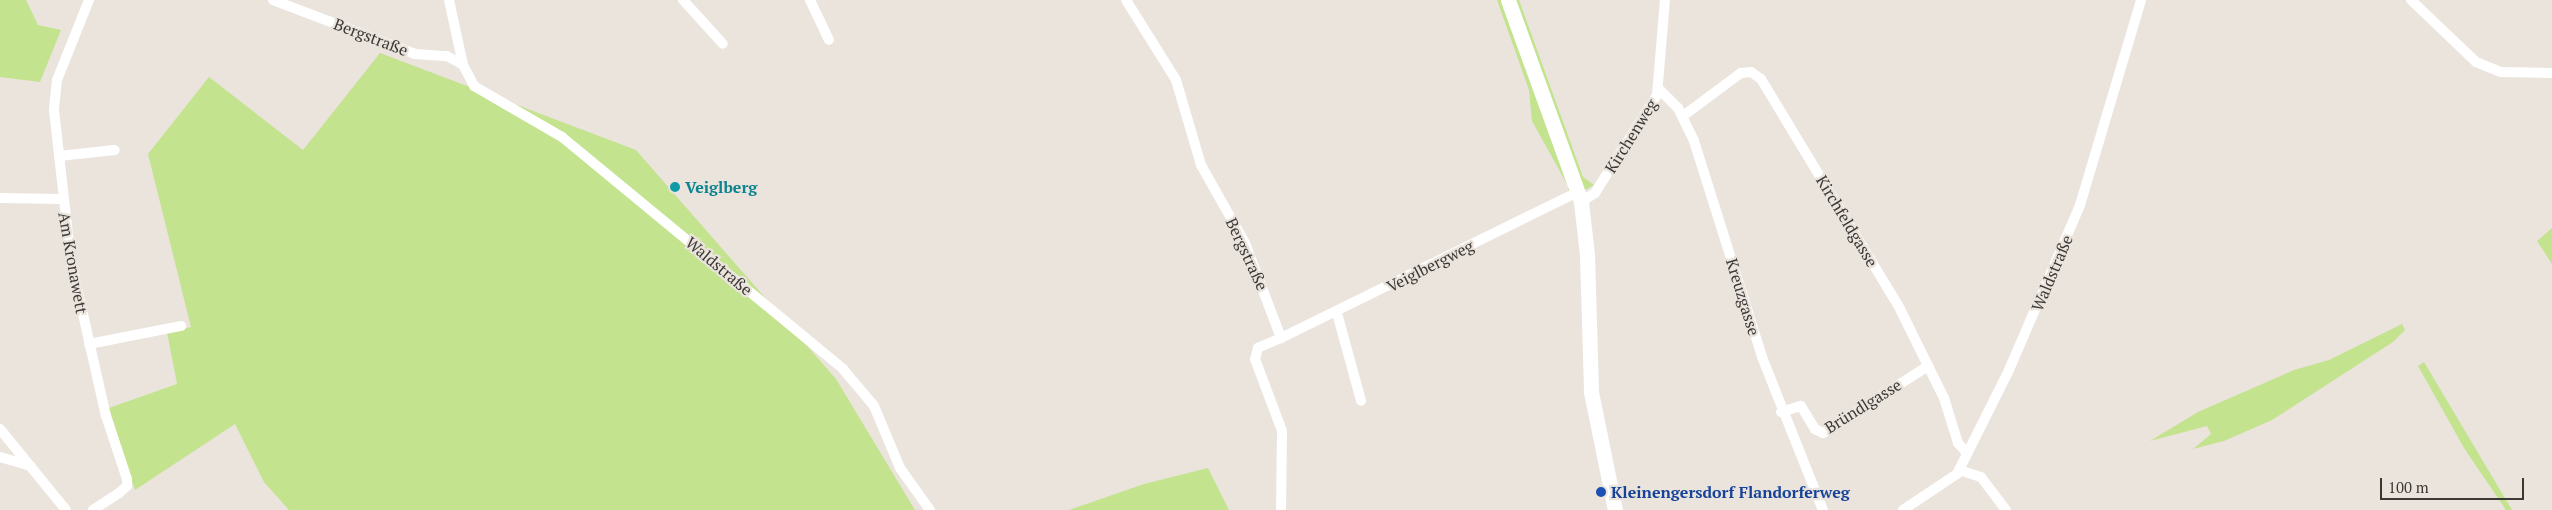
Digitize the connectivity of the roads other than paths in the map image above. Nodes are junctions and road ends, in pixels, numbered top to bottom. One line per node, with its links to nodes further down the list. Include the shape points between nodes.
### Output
1 (89, 0): 18 (street, Am Kronawett, via 57,80 54,110)
2 (273, 0): 13 (street, Bergstraße, via 415,54 446,56)
3 (449, 0): 13 (street)
4 (683, 0): 12 (street)
5 (810, 0): 11 (street)
6 (1126, 0): 24 (street, Bergstraße, via 1176,80 1201,165 1246,243)
7 (1508, 0): 19 (main road)
8 (1664, 0): 15 (street, Kirchenweg)
9 (2141, 0): 31 (street, Waldstraße, via 2075,220 2017,353)
10 (2411, 0): 14 (street, via 2476,62 2501,72)
11 (830, 40)
12 (723, 44)
13 (463, 65): 37 (street, Waldstraße, via 474,86 562,137 843,369 874,406 900,468)
14 (2552, 73)
15 (1659, 89): 16 (street, Kreuzgasse); 19 (street, Kirchenweg, via 1595,193)
16 (1683, 116): 26 (street, Kirchfeldgasse, via 1741,73 1751,72 1761,79 1898,305); 28 (street, Kreuzgasse, via 1701,160)
17 (115, 150): 18 (street)
18 (59, 156): 21 (street, Am Kronawett)
19 (1580, 197): 22 (street, Veiglbergweg); 39 (main road, via 1587,255 1591,392)
20 (0, 198): 21 (street)
21 (62, 198): 25 (street, Am Kronawett)
22 (1337, 313): 24 (street, Veiglbergweg); 27 (street)
23 (181, 326): 25 (street)
24 (1281, 338): 38 (street, via 1258,348 1255,359 1282,431)
25 (89, 344): 36 (street, Am Kronawett, via 127,486)
26 (1928, 366): 28 (street, Bründlgasse, via 1823,433 1816,429 1801,406); 31 (street, Kirchfeldgasse, via 1946,403 1958,443)
27 (1361, 401)
28 (1781, 412): 40 (street, Kreuzgasse)
29 (0, 429): 30 (street)
30 (7, 437): 32 (street); 33 (street)
31 (1966, 452): 34 (street, Waldstraße)
32 (0, 455): 33 (street)
33 (32, 467): 35 (street)
34 (1959, 470): 41 (street, Waldstraße, via 1950,480); 42 (street, via 1982,477)
35 (66, 510)
36 (92, 510)
37 (930, 510)
38 (1281, 510)
39 (1615, 510)
40 (1823, 510)
41 (1904, 510)
42 (2006, 510)

